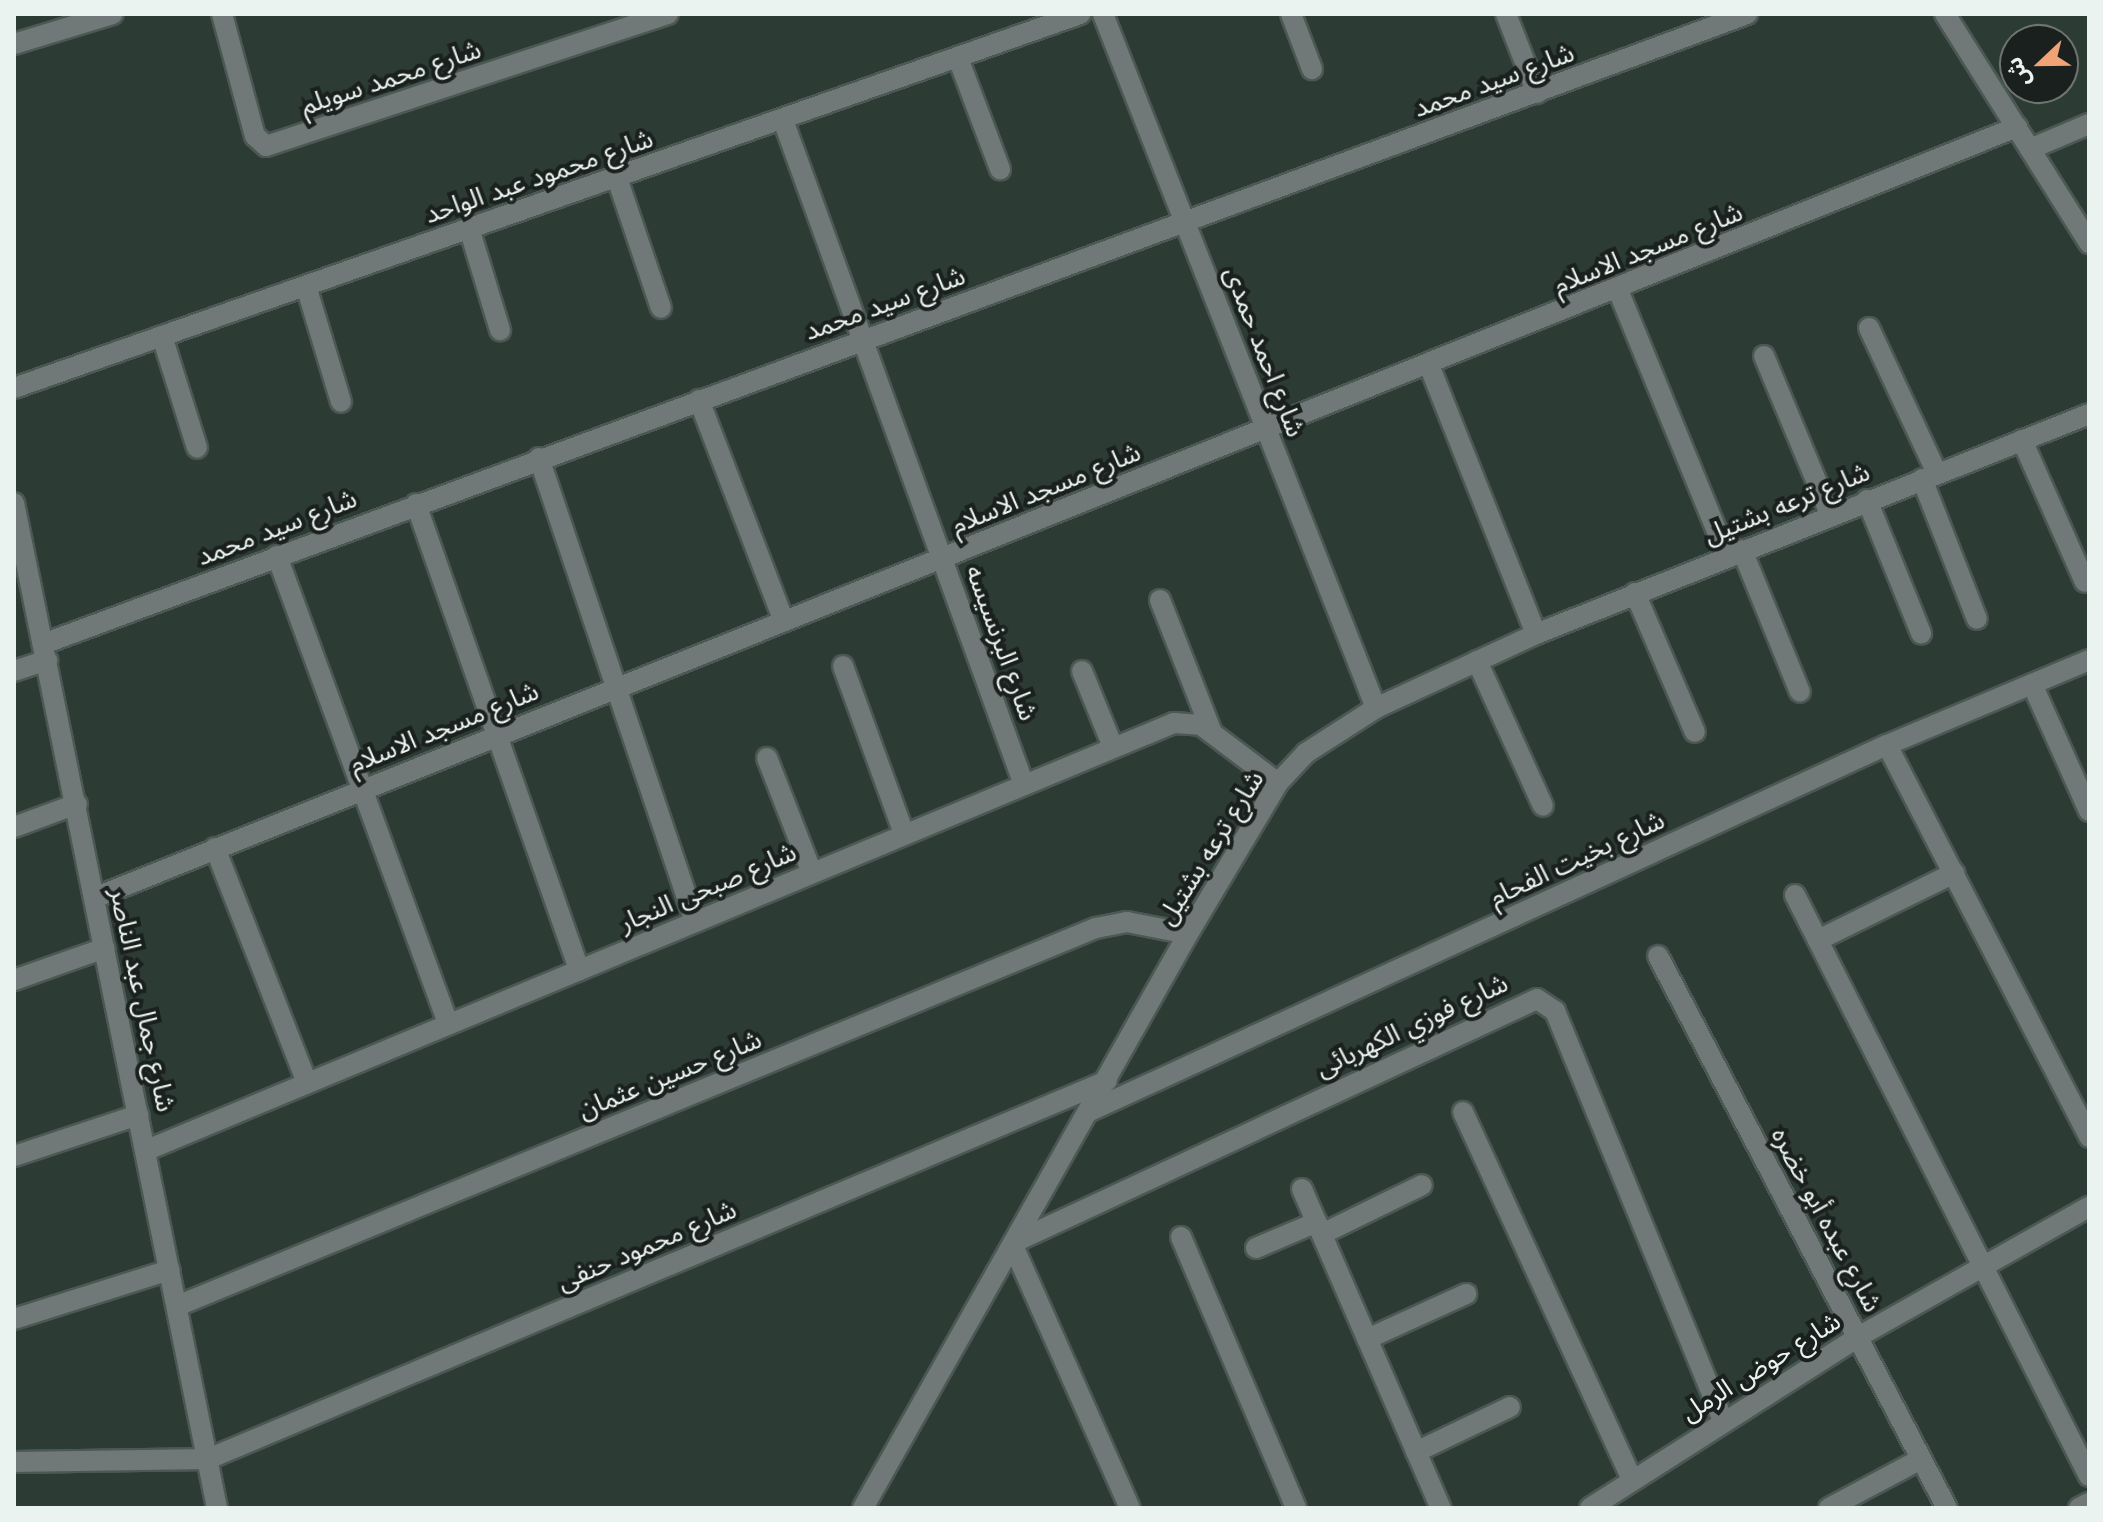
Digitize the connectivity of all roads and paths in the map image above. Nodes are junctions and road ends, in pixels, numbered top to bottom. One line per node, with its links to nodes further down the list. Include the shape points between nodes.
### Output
1 (113, 14): 10 (street)
2 (222, 14): 3 (street, شارع محمد سويلم, via 255,136 266,146)
3 (668, 14)
4 (1080, 14): 11 (street, شارع محمود عبد الواحد)
5 (1103, 14): 20 (street, شارع احمد حمدى)
6 (1291, 14): 12 (street)
7 (1506, 14): 13 (street)
8 (1747, 14): 13 (street, شارع سيد محمد)
9 (1945, 14): 16 (street)
10 (14, 44)
11 (958, 58): 14 (street, شارع محمود عبد الواحد); 18 (street)
12 (1312, 69)
13 (1537, 93): 20 (street, شارع سيد محمد)
14 (783, 120): 19 (street, شارع محمود عبد الواحد); 29 (street, شارع البرنسيسه)
15 (2089, 124): 17 (street)
16 (2017, 127): 17 (street); 24 (street, شارع مسجد الاسلام)
17 (2030, 149): 22 (street)
18 (1000, 169)
19 (617, 178): 21 (street, شارع محمود عبد الواحد); 25 (street)
20 (1185, 221): 29 (street, شارع سيد محمد); 36 (street, شارع احمد حمدى)
21 (469, 228): 23 (street, شارع محمود عبد الواحد); 27 (street)
22 (2089, 243)
23 (306, 286): 28 (street, شارع محمود عبد الواحد); 34 (street)
24 (1618, 290): 31 (street, شارع مسجد الاسلام); 45 (street)
25 (661, 308)
26 (1869, 328): 40 (street)
27 (500, 330)
28 (162, 336): 32 (street, شارع محمود عبد الواحد); 38 (street)
29 (864, 339): 33 (street, شارع سيد محمد); 47 (street, شارع البرنسيسه)
30 (1764, 356): 44 (street)
31 (1429, 365): 36 (street, شارع مسجد الاسلام); 54 (street)
32 (14, 388)
33 (699, 400): 39 (street, شارع سيد محمد); 52 (street)
34 (341, 402)
35 (2089, 414): 37 (street, شارع ترعه بشتيل)
36 (1267, 430): 47 (street, شارع مسجد الاسلام); 64 (street, شارع احمد حمدى)
37 (2022, 440): 40 (street, شارع ترعه بشتيل); 48 (street)
38 (197, 448)
39 (539, 458): 43 (street, شارع سيد محمد); 62 (street)
40 (1930, 476): 41 (street, شارع ترعه بشتيل); 51 (street)
41 (1867, 500): 44 (street, شارع ترعه بشتيل); 53 (street)
42 (14, 503): 55 (street, شارع جمال عبد الناصر)
43 (416, 504): 46 (street, شارع سيد محمد); 67 (street)
44 (1830, 514): 45 (street, شارع ترعه بشتيل)
45 (1734, 553): 49 (street, شارع ترعه بشتيل); 63 (street)
46 (277, 556): 55 (street, شارع سيد محمد); 73 (street)
47 (943, 558): 52 (street, شارع مسجد الاسلام); 72 (street, شارع البرنسيسه)
48 (2085, 582)
49 (1635, 593): 54 (street, شارع ترعه بشتيل); 65 (street)
50 (1160, 600): 66 (street)
51 (1977, 619)
52 (784, 621): 62 (street, شارع مسجد الاسلام)
53 (1921, 633)
54 (1536, 634): 57 (street, شارع ترعه بشتيل)
55 (45, 652): 59 (street, شارع سيد محمد); 74 (street, شارع جمال عبد الناصر)
56 (2089, 660): 61 (street, شارع بخيت الفحام)
57 (1477, 661): 64 (street, شارع ترعه بشتيل); 75 (street)
58 (843, 666): 78 (street)
59 (14, 671)
60 (1082, 671): 69 (street)
61 (2032, 684): 68 (street, شارع بخيت الفحام); 76 (street)
62 (617, 687): 67 (street, شارع مسجد الاسلام); 84 (street)
63 (1800, 692)
64 (1376, 708): 71 (street, شارع ترعه بشتيل, via 1306,753)
65 (1695, 732)
66 (1212, 733): 69 (street, شارع صبحى النجار, via 1174,723); 71 (street, شارع صبحى النجار)
67 (496, 736): 73 (street, شارع مسجد الاسلام); 89 (street)
68 (1887, 745): 81 (street); 94 (street, شارع بخيت الفحام)
69 (1113, 747): 72 (street, شارع صبحى النجار)
70 (767, 758): 80 (street)
71 (1278, 783): 85 (street, شارع ترعه بشتيل)
72 (1024, 785): 78 (street, شارع صبحى النجار)
73 (364, 788): 79 (street, شارع مسجد الاسلام); 91 (street)
74 (77, 804): 77 (street); 83 (street, شارع جمال عبد الناصر)
75 (1543, 806)
76 (2089, 811)
77 (14, 827)
78 (904, 834): 80 (street, شارع صبحى النجار)
79 (215, 848): 83 (street, شارع مسجد الاسلام); 93 (street)
80 (812, 873): 84 (street, شارع صبحى النجار)
81 (1954, 873): 86 (street); 97 (street)
82 (1795, 895): 86 (street)
83 (94, 898): 87 (street, شارع جمال عبد الناصر)
84 (695, 921): 89 (street, شارع صبحى النجار)
85 (1188, 934): 92 (street, شارع ترعه بشتيل); 110 (street, شارع حسين عثمان, via 1127,922 1096,928)
86 (1818, 940): 107 (street)
87 (105, 948): 90 (street); 96 (street, شارع جمال عبد الناصر)
88 (1658, 956): 112 (street, شارع عبده أبو خضره)
89 (579, 970): 91 (street, شارع صبحى النجار)
90 (14, 980)
91 (448, 1024): 93 (street, شارع صبحى النجار)
92 (1107, 1081): 94 (street, شارع ترعه بشتيل); 117 (street, شارع محمود حنفى)
93 (307, 1083): 98 (street, شارع صبحى النجار)
94 (1090, 1111): 105 (street, شارع ترعه بشتيل)
95 (1463, 1112): 121 (street)
96 (138, 1115): 98 (street, شارع جمال عبد الناصر); 99 (street)
97 (2089, 1137)
98 (147, 1150): 108 (street, شارع جمال عبد الناصر)
99 (14, 1156)
100 (1422, 1185): 103 (street)
101 (1302, 1189): 103 (street)
102 (2089, 1207): 107 (street, شارع حوض الرمل)
103 (1319, 1228): 106 (street); 113 (street)
104 (1181, 1237): 126 (street)
105 (1017, 1245): 115 (street, شارع فوزي الكهربائى, via 1537,999 1555,1011); 124 (street, شارع ترعه بشتيل); 125 (street)
106 (1256, 1248)
107 (1984, 1266): 112 (street, شارع حوض الرمل); 120 (street)
108 (169, 1270): 110 (street, شارع جمال عبد الناصر); 111 (street)
109 (1466, 1294): 113 (street)
110 (177, 1306): 117 (street, شارع جمال عبد الناصر)
111 (14, 1319)
112 (1858, 1337): 115 (street, شارع حوض الرمل); 118 (street, شارع عبده أبو خضره)
113 (1367, 1339): 116 (street)
114 (1510, 1407): 116 (street)
115 (1723, 1420): 121 (street, شارع حوض الرمل)
116 (1416, 1452): 127 (street)
117 (208, 1459): 119 (street); 123 (street, شارع جمال عبد الناصر)
118 (1921, 1459): 129 (street); 130 (street, شارع عبده أبو خضره)
119 (14, 1462)
120 (2089, 1476)
121 (1632, 1480): 128 (street, شارع حوض الرمل)
122 (2089, 1503): 131 (street)
123 (217, 1508)
124 (863, 1508)
125 (1130, 1508)
126 (1296, 1508)
127 (1441, 1508)
128 (1590, 1508)
129 (1829, 1508)
130 (1947, 1508)
131 (2079, 1508)

